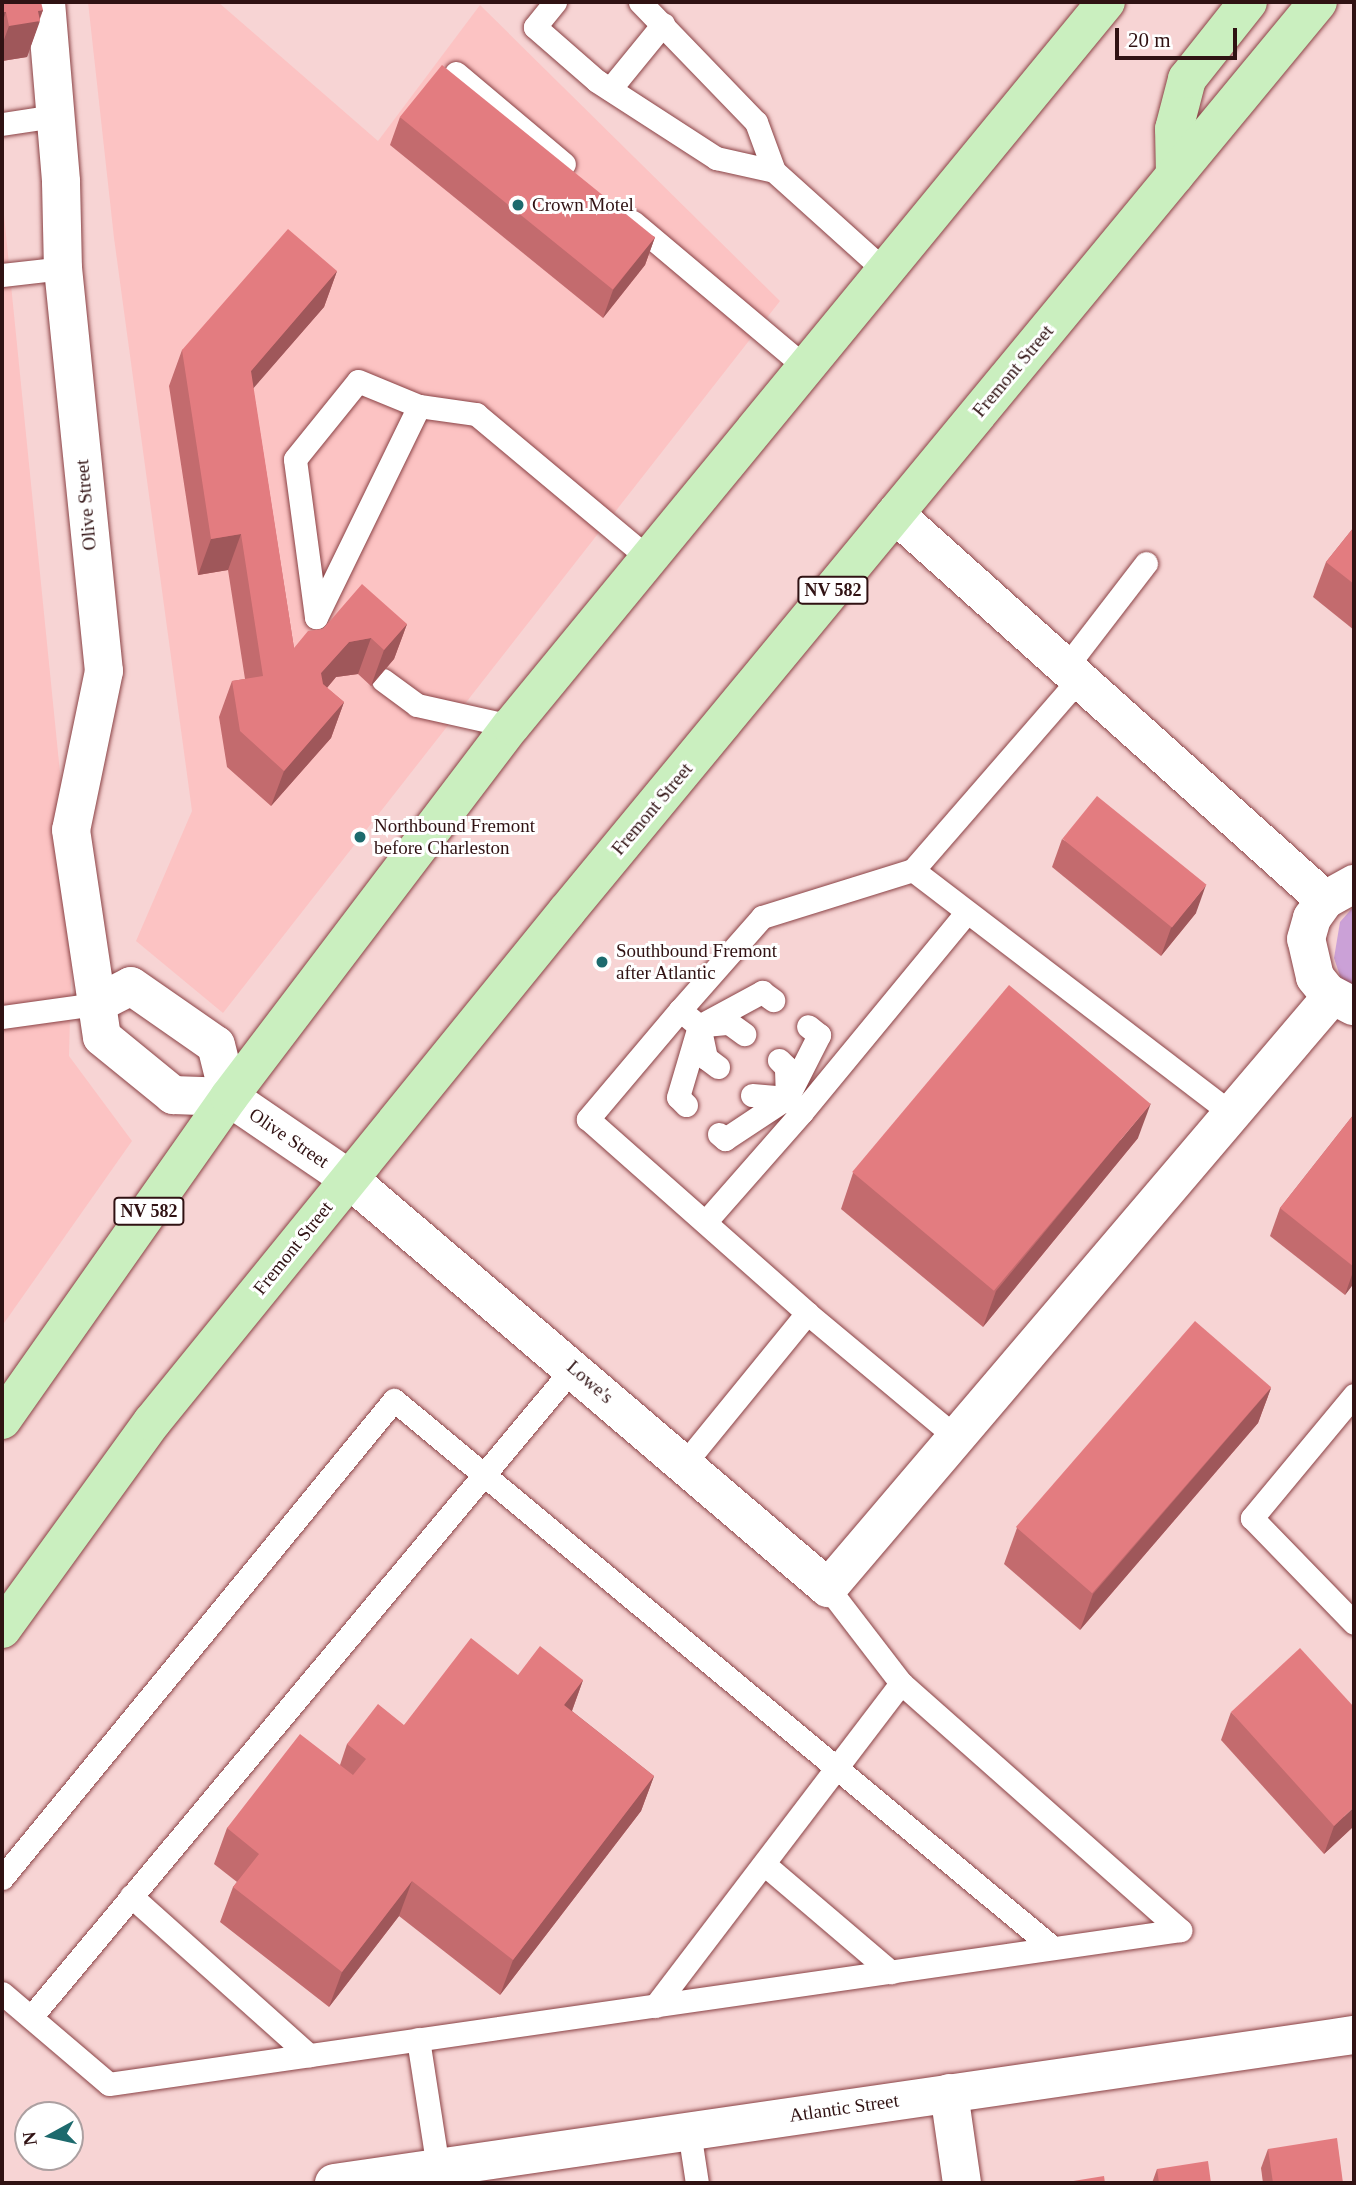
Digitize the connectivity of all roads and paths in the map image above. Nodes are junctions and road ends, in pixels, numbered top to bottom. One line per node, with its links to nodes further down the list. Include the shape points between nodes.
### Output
1 (46, 2): 10 (street, Olive Street)
2 (555, 2): 9 (lane, via 535,27)
3 (640, 2): 7 (lane)
4 (1106, 2): 17 (main road, NV 582)
5 (1248, 2): 13 (main road, via 1187,79 1174,129)
6 (1318, 2): 13 (main road, Fremont Street / NV 582)
7 (663, 24): 9 (lane); 12 (lane, via 756,122)
8 (456, 73): 14 (lane)
9 (610, 89): 12 (lane, via 716,158)
10 (55, 116): 11 (lane); 16 (street, Olive Street)
11 (2, 124)
12 (774, 171): 17 (lane)
13 (1175, 176): 21 (main road, Fremont Street / NV 582)
14 (583, 180)
15 (614, 206): 19 (lane)
16 (63, 268): 18 (lane); 34 (street, Olive Street, via 104,671 71,830)
17 (884, 270): 19 (main road, NV 582)
18 (2, 275)
19 (804, 366): 22 (main road, NV 582)
20 (419, 406): 22 (lane, via 476,414); 24 (lane); 24 (lane, via 358,381 295,458)
21 (895, 514): 26 (street); 48 (main road, Fremont Street / NV 582)
22 (647, 557): 28 (main road, NV 582)
23 (1146, 563): 26 (lane)
24 (316, 617): 25 (lane)
25 (334, 637)
26 (1072, 673): 29 (lane); 30 (street)
27 (383, 680): 28 (lane, via 417,705)
28 (511, 726): 43 (main road, NV 582)
29 (913, 870): 31 (lane); 35 (lane, via 762,917)
30 (1340, 892): 33 (street, via 1312,918 1308,959 1315,977)
31 (966, 913): 45 (lane); 46 (lane)
32 (773, 1000): 37 (lane, via 762,992)
33 (1343, 1001): 46 (street)
34 (96, 1004): 36 (lane); 43 (street, Olive Street, via 103,1037 173,1095); 43 (street, Olive Street, via 131,986 216,1045)
35 (680, 1010): 37 (lane); 49 (lane, via 588,1119)
36 (2, 1017)
37 (699, 1026): 39 (lane, via 729,1023); 41 (lane, via 706,1058); 44 (lane, via 678,1097)
38 (808, 1026): 45 (lane, via 820,1035)
39 (744, 1034)
40 (779, 1060): 45 (lane, via 786,1066)
41 (718, 1067)
42 (752, 1095): 45 (lane)
43 (229, 1097): 48 (street, Olive Street); 53 (main road, NV 582)
44 (686, 1105)
45 (794, 1105): 47 (lane, via 725,1139); 49 (lane)
46 (1232, 1114): 54 (street)
47 (719, 1134)
48 (349, 1179): 51 (street, Lowe's); 59 (main road, Fremont Street / NV 582, via 152,1422)
49 (707, 1220): 50 (lane)
50 (807, 1313): 54 (lane); 55 (lane)
51 (573, 1367): 55 (street, Lowe's); 56 (lane)
52 (1354, 1395): 58 (lane, via 1252,1518)
53 (2, 1420)
54 (957, 1438): 57 (street)
55 (684, 1464): 57 (street, Lowe's)
56 (483, 1476): 61 (lane); 63 (lane, via 394,1400); 64 (lane)
57 (828, 1588): 60 (lane)
58 (1354, 1623)
59 (2, 1629)
60 (901, 1683): 61 (lane); 65 (lane, via 1180,1930)
61 (838, 1766): 62 (lane); 65 (lane)
62 (764, 1864): 66 (lane); 68 (lane)
63 (2, 1878)
64 (131, 1896): 69 (lane); 72 (lane)
65 (1052, 1947): 66 (lane)
66 (891, 1972): 68 (lane)
67 (2, 1993): 69 (lane)
68 (655, 2006): 71 (lane)
69 (31, 2017): 72 (lane, via 109,2084)
70 (1354, 2035): 73 (street, Atlantic Street)
71 (418, 2039): 72 (lane); 75 (lane)
72 (309, 2055)
73 (949, 2094): 74 (street, Atlantic Street); 78 (street)
74 (689, 2131): 75 (street, Atlantic Street); 77 (lane)
75 (439, 2176): 76 (street, Atlantic Street)
76 (334, 2183)
77 (697, 2183)
78 (962, 2183)

